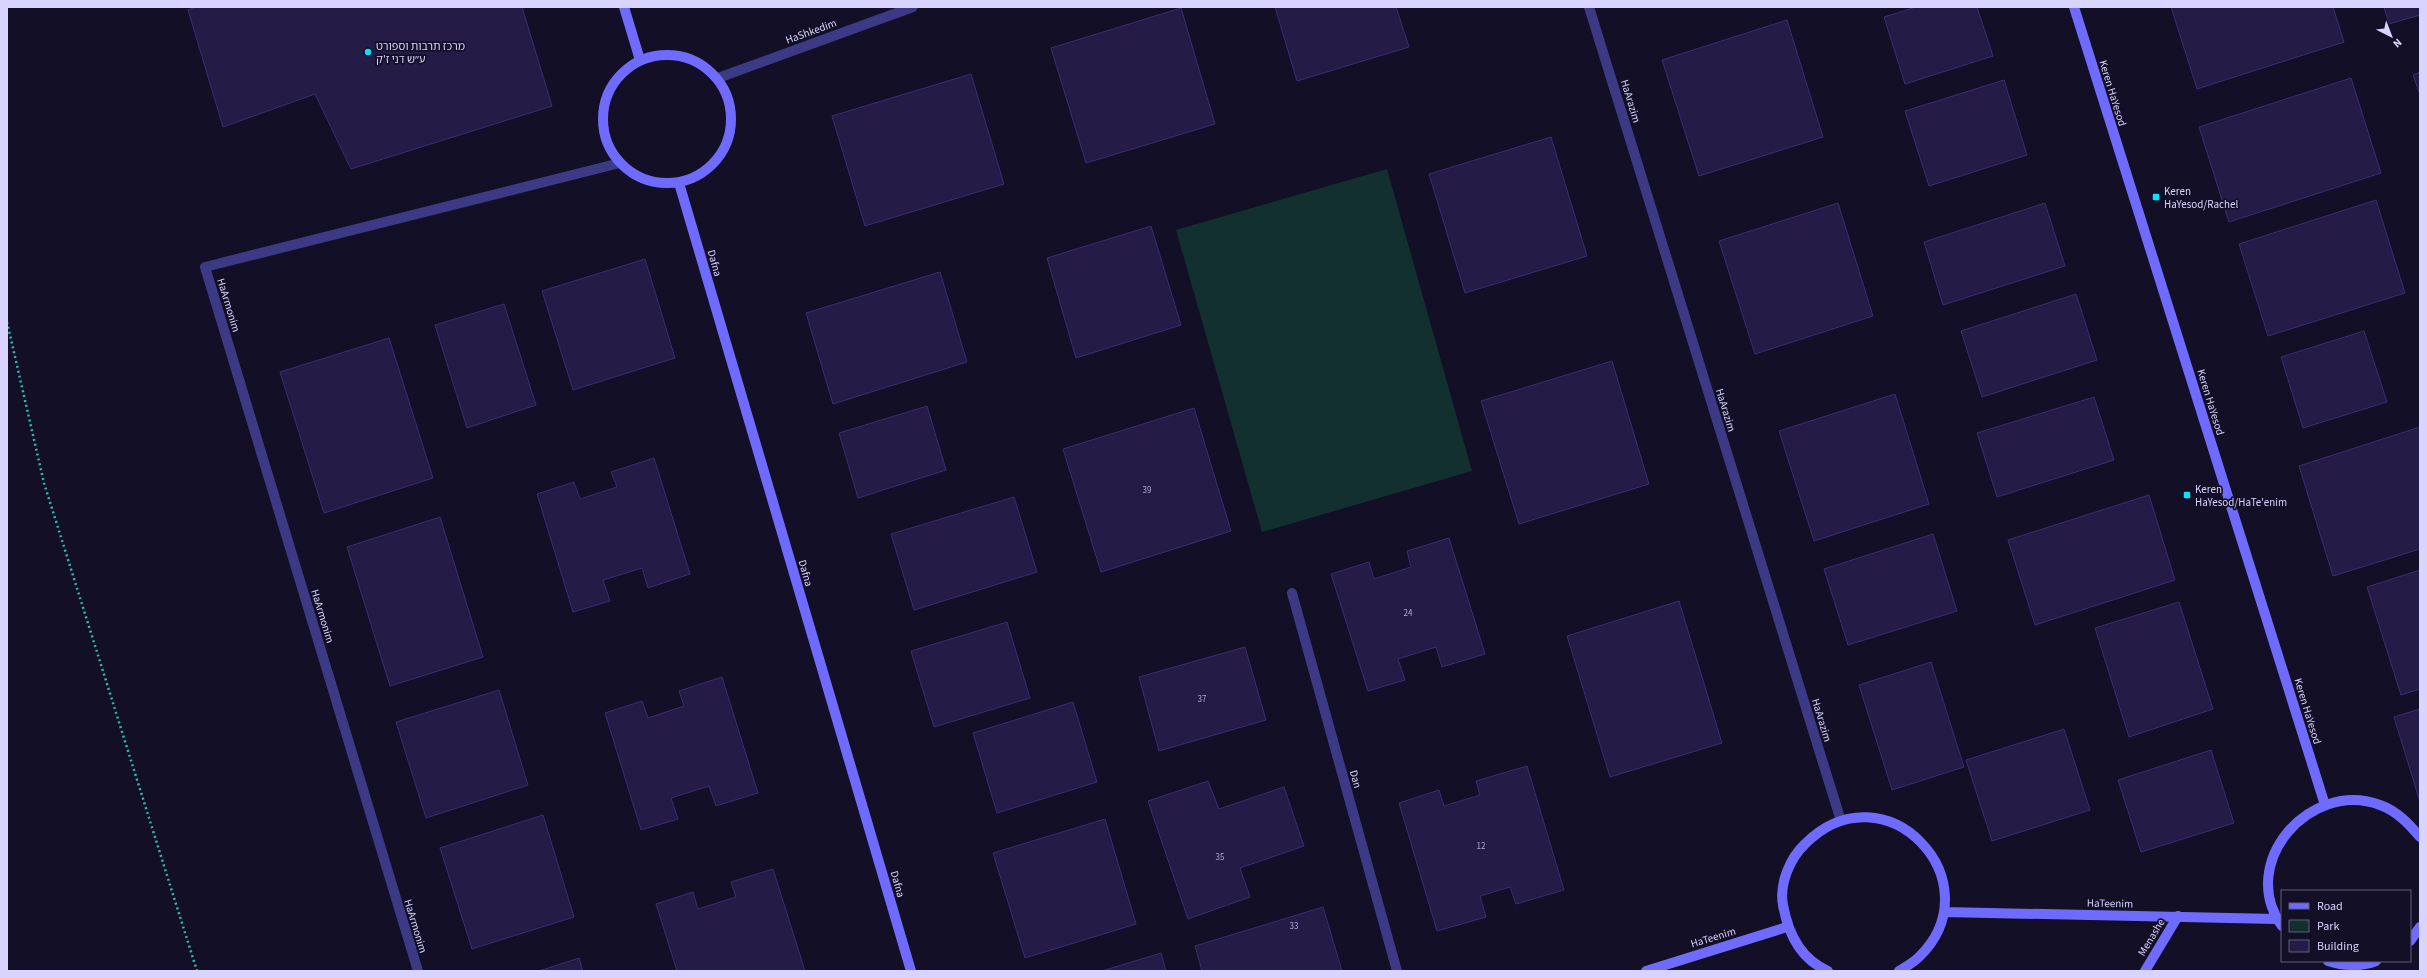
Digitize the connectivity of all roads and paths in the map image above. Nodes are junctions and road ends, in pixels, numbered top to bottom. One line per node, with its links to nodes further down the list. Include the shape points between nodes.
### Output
1 (624, 7): 5 (street)
2 (913, 7): 6 (street, HaShkedim)
3 (1589, 7): 12 (street, HaArazim)
4 (2074, 7): 11 (street, Keren HaYesod)
5 (640, 60): 6 (street, via 661,54 682,55 702,64); 7 (street, via 623,72 610,87 604,106 603,127 608,146)
6 (718, 78): 8 (street, via 729,97 732,119 728,141 717,161 700,175)
7 (620, 163): 8 (street, via 636,176 657,183); 23 (street, HaArmonim, via 205,267)
8 (679, 183): 24 (street, Dafna)
9 (7, 322): 22 (path, via 44,483)
10 (1292, 593): 25 (street, Dan)
11 (2324, 804): 13 (street, via 2352,800 2380,805 2404,819); 16 (street, via 2300,818 2282,839 2271,864 2269,892)
12 (1841, 821): 14 (street, via 1868,817 1894,823 1917,837 1935,859 1942,878); 17 (street, via 1817,832 1798,851 1786,874 1782,901)
13 (2420, 837)
14 (1944, 912): 15 (street, HaTeenim); 28 (street, via 1935,937 1918,958)
15 (2178, 916): 16 (street, HaTeenim); 29 (street, Menashe)
16 (2279, 923)
17 (1787, 927): 26 (street, HaTeenim); 27 (street, via 1800,950)
18 (2420, 927): 19 (street)
19 (2411, 939)
20 (2332, 962): 21 (street, via 2342,965)
21 (2372, 965)
22 (197, 971)
23 (418, 971)
24 (911, 971)
25 (1397, 971)
26 (1646, 971)
27 (1828, 971)
28 (1899, 971)
29 (2145, 971)

